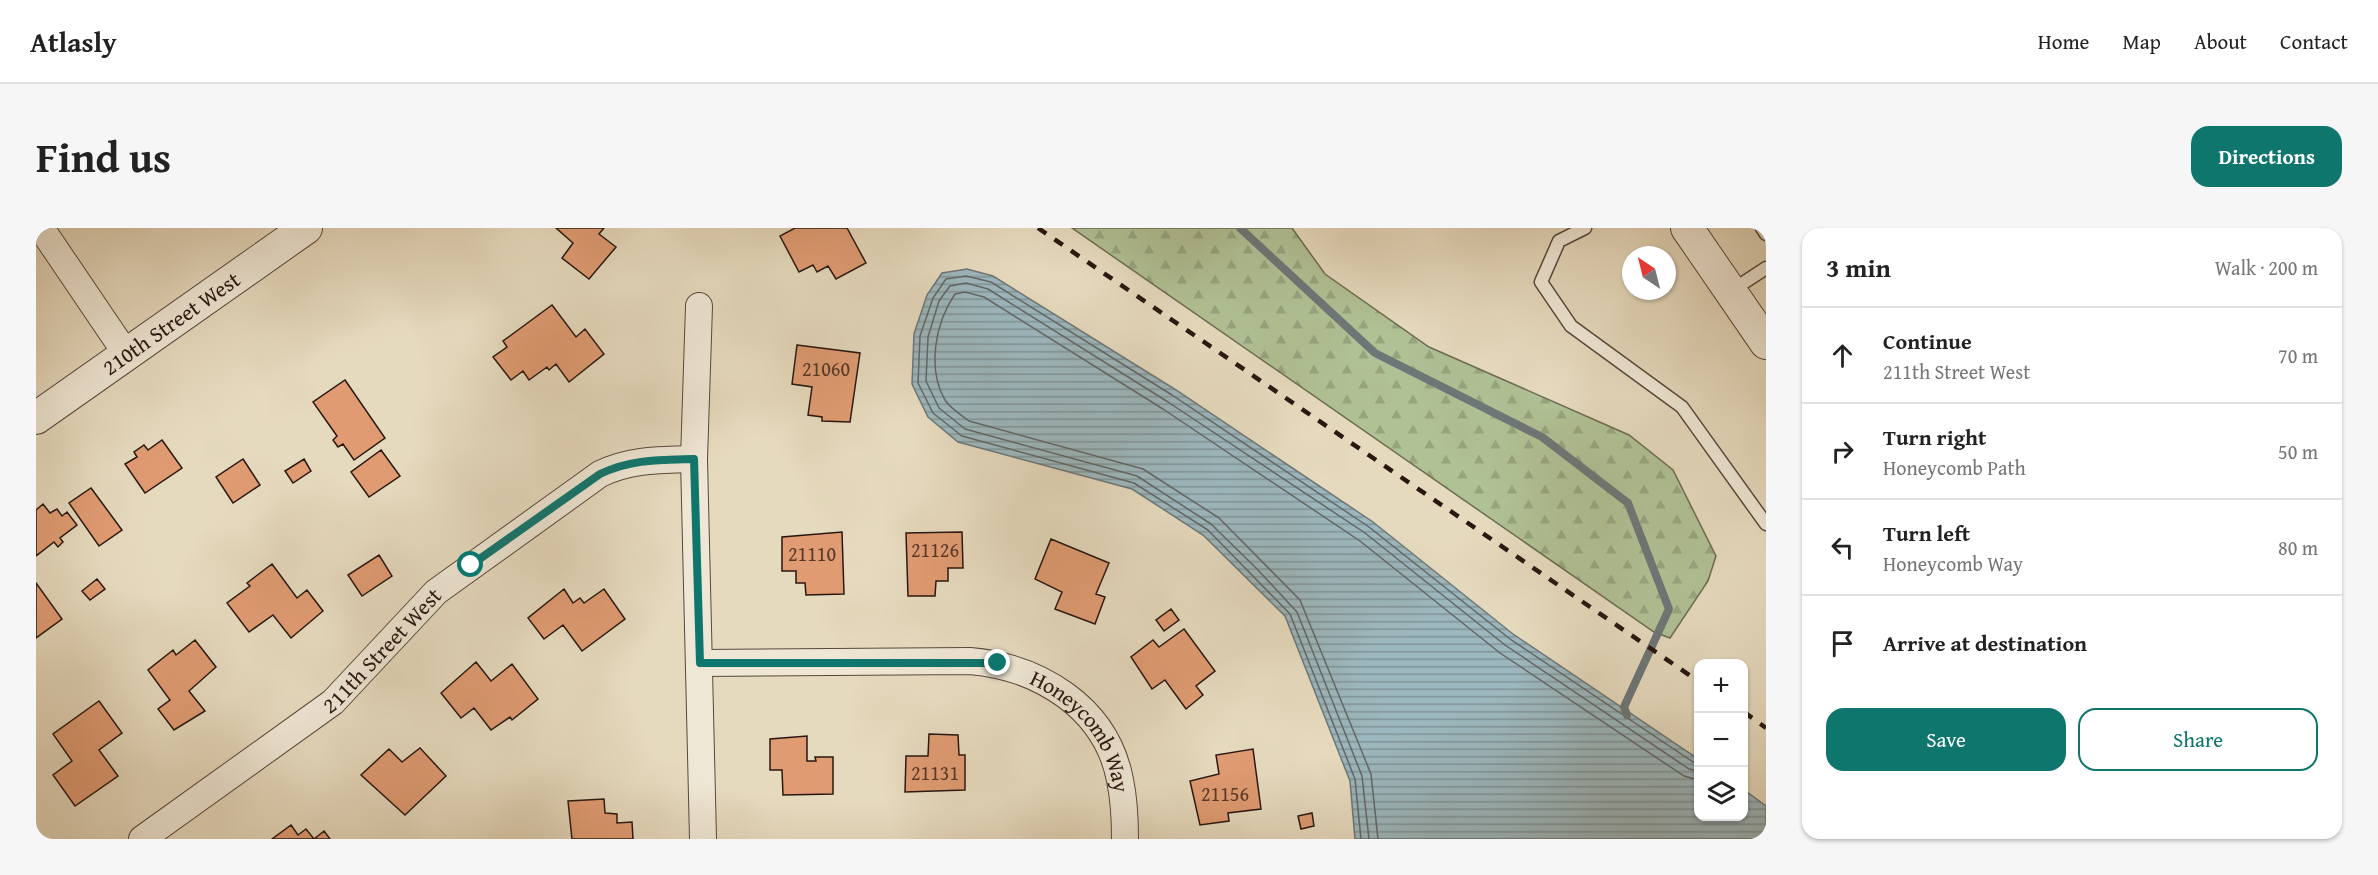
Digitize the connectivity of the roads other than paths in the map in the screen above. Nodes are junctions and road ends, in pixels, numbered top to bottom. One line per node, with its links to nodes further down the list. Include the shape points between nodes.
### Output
1 (41, 228): 11 (street)
2 (306, 228): 11 (street, 210th Street West)
3 (1585, 228): 14 (lane, via 1559,241 1541,282 1571,326 1682,407)
4 (1687, 228): 8 (street)
5 (1762, 228): 6 (lane)
6 (1766, 234)
7 (1766, 268): 8 (lane)
8 (1731, 291): 10 (street)
9 (699, 306): 13 (street)
10 (1766, 343)
11 (127, 355): 12 (street, 210th Street West)
12 (36, 418)
13 (694, 459): 15 (street); 16 (street, 211th Street West, via 644,460 621,464 600,474 436,592 333,702)
14 (1766, 524)
15 (700, 663): 17 (street); 18 (street, Honeycomb Way, via 970,661 998,663 1028,672 1076,702 1110,749 1120,778)
16 (142, 839)
17 (702, 839)
18 (1125, 839)

